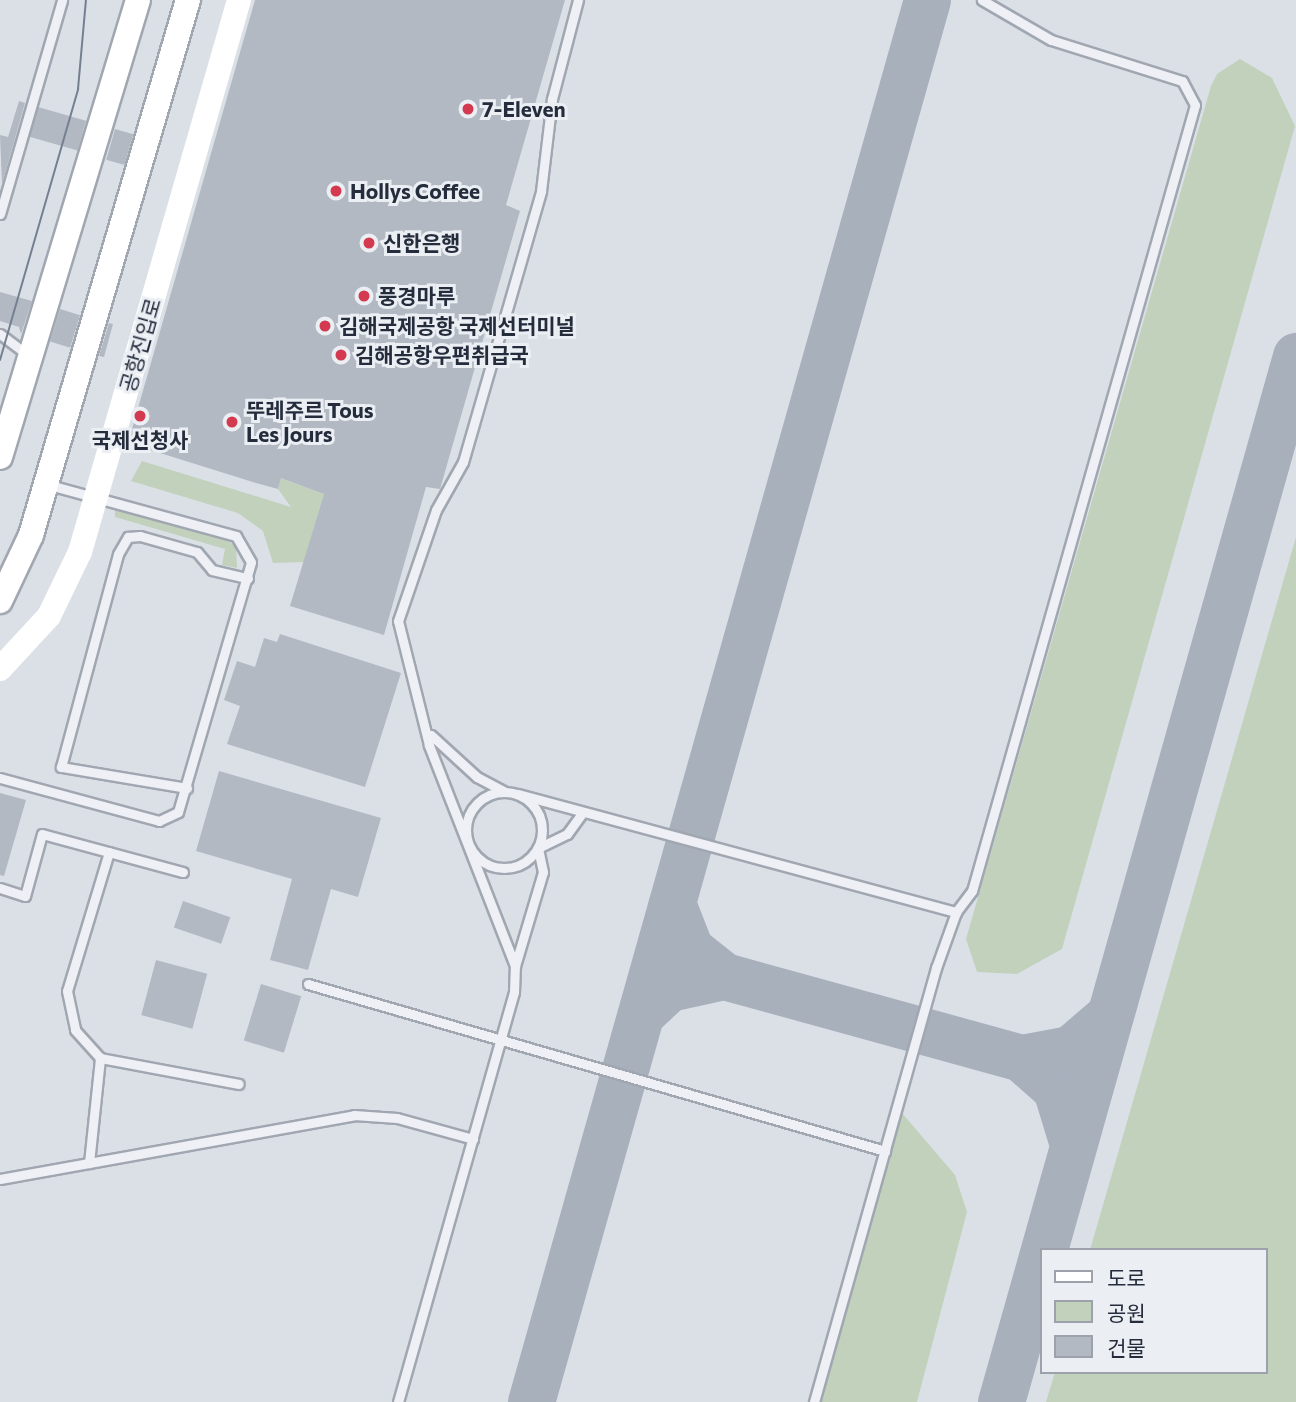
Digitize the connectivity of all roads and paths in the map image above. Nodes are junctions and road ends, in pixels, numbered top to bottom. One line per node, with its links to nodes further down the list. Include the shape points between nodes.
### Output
1 (62, 0): 7 (lane)
2 (138, 0): 9 (main road)
3 (188, 0): 11 (main road)
4 (239, 0): 14 (main road, 공항진입로, bridge, via 80,552 49,616)
5 (578, 0): 15 (lane, via 552,99 549,160 508,307 463,462 436,510 398,621)
6 (982, 0): 26 (lane, via 1051,40 1182,81 1195,105 972,891)
7 (0, 214)
8 (0, 334): 9 (lane)
9 (31, 357): 10 (main road)
10 (0, 457)
11 (46, 484): 12 (lane, via 236,536 247,549); 13 (main road)
12 (248, 578): 17 (lane); 17 (lane, via 212,570 197,552 140,536 128,537 118,554 61,767)
13 (0, 601)
14 (0, 669)
15 (431, 735): 18 (lane, via 477,777); 21 (lane, via 429,745)
16 (0, 778): 17 (lane, via 159,821 178,811)
17 (187, 788)
18 (505, 792): 19 (lane); 21 (lane, via 472,808)
19 (517, 794): 20 (lane); 22 (lane, via 541,823)
20 (583, 813): 22 (lane, via 567,834); 26 (lane)
21 (469, 844): 22 (lane, via 495,868 520,865); 27 (lane)
22 (538, 848): 27 (lane, via 543,872)
23 (109, 852): 24 (lane); 25 (lane, via 43,834 25,896); 30 (lane, via 65,1003 75,1030)
24 (183, 872)
25 (0, 888)
26 (956, 912): 33 (lane)
27 (515, 966): 29 (lane)
28 (308, 984): 29 (lane)
29 (501, 1040): 32 (lane); 33 (lane)
30 (100, 1058): 31 (lane); 34 (lane)
31 (239, 1084)
32 (473, 1139): 34 (lane, via 397,1118 354,1115); 36 (lane)
33 (885, 1151): 37 (lane)
34 (89, 1163): 35 (lane)
35 (0, 1179)
36 (398, 1402)
37 (814, 1402)

